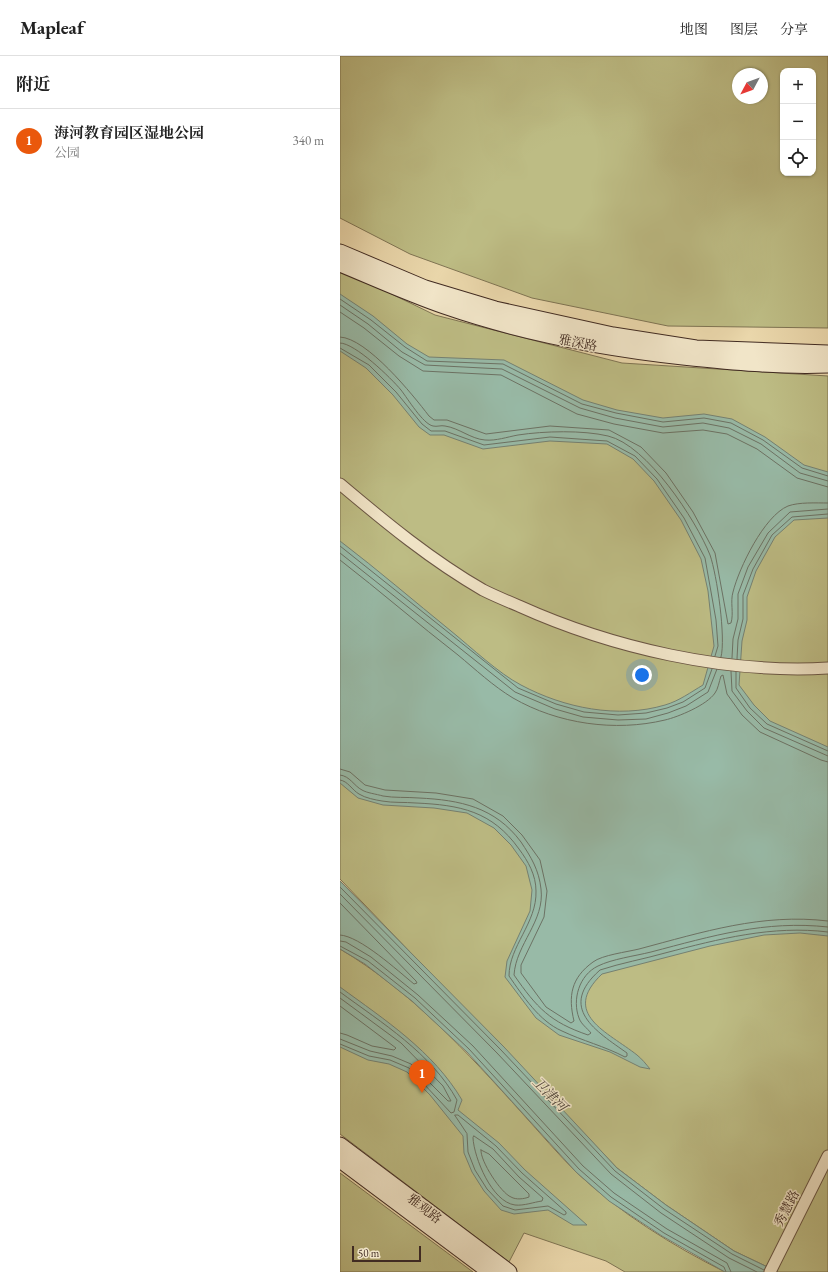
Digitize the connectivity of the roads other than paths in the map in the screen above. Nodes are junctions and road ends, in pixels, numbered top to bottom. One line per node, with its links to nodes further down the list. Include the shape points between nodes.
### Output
1 (340, 252): 3 (main road, 雅深路, via 425,288 495,309 632,339 696,348)
2 (340, 264): 4 (main road, 雅深路, via 443,306 535,333 621,350 722,362)
3 (828, 353)
4 (828, 365)
5 (340, 484): 6 (street, via 386,523 484,590 580,631 694,659 750,666)
6 (828, 668)
7 (340, 1145): 13 (main road, 雅观路)
8 (828, 1156): 11 (street, 秀慧路)
9 (340, 1160): 12 (main road, 雅观路)
10 (828, 1170): 11 (street, 秀慧路)
11 (778, 1266): 14 (street, 秀慧路)
12 (490, 1272)
13 (509, 1272)
14 (770, 1272)

